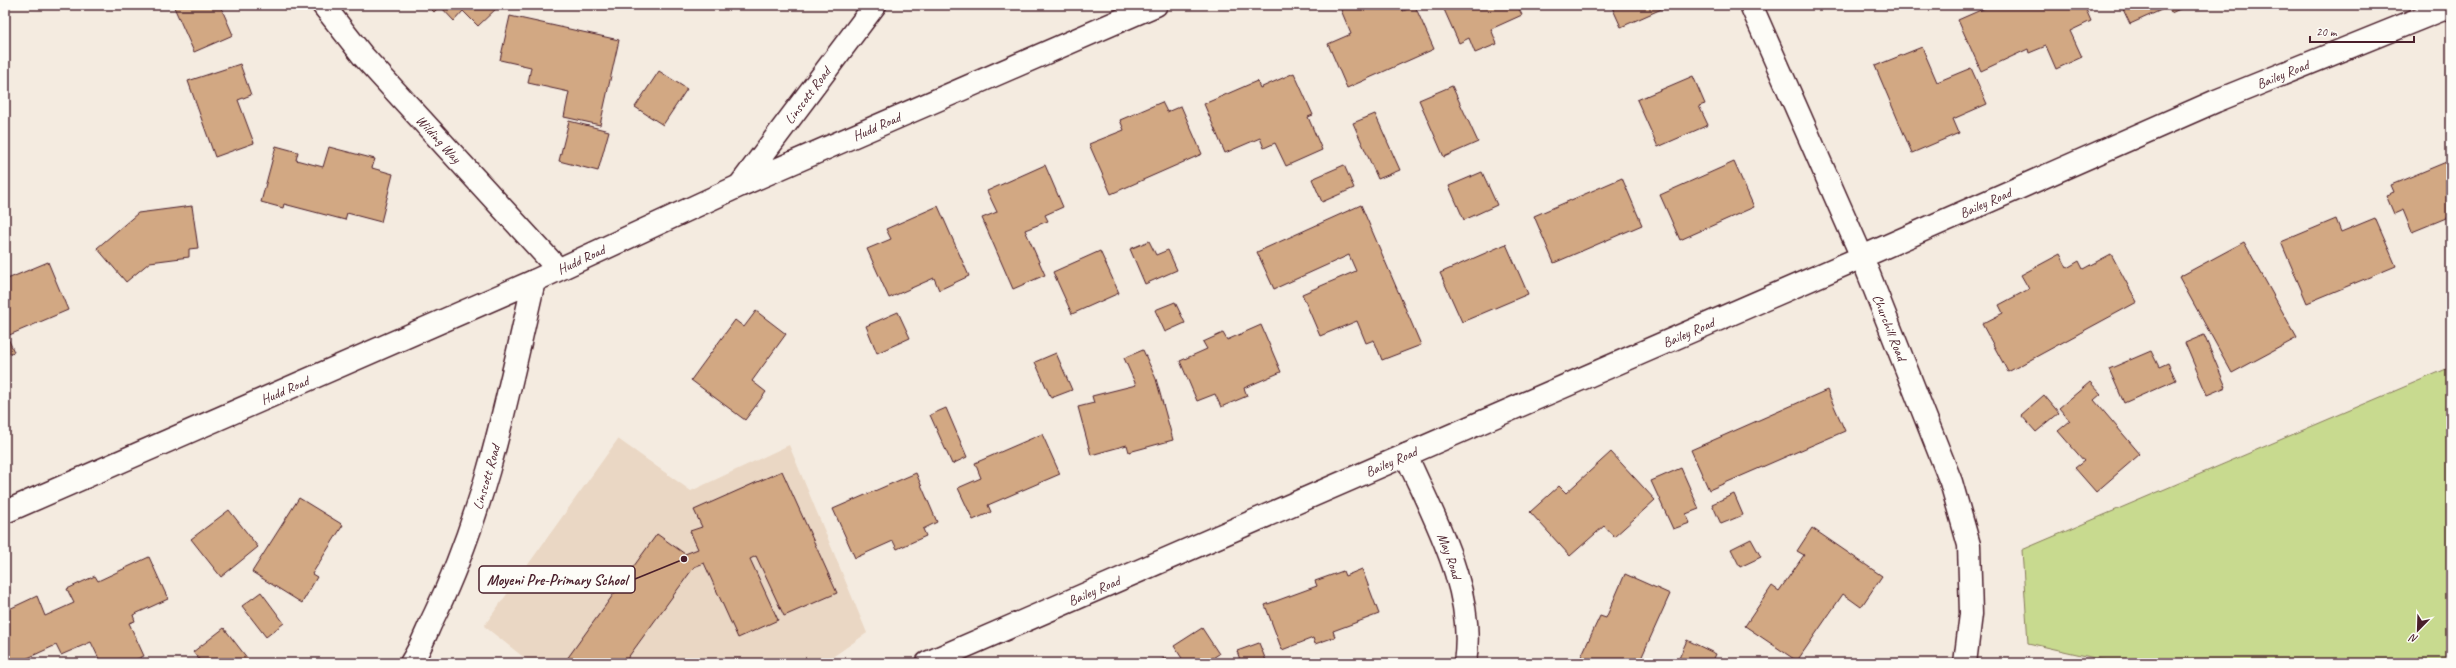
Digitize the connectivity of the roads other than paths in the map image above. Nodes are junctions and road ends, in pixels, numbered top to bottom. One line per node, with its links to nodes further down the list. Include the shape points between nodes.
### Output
1 (323, 5): 8 (street, Wilding Way, via 362,56)
2 (875, 5): 6 (street, Linscott Road)
3 (1156, 5): 6 (street, Hudd Road)
4 (1751, 5): 7 (street, Churchill Road)
5 (2451, 6): 7 (street, Bailey Road, via 2216,101)
6 (739, 186): 8 (street, Hudd Road)
7 (1862, 257): 10 (street, Bailey Road); 15 (street, Churchill Road, via 1951,482 1969,545 1972,614)
8 (558, 269): 9 (street, Hudd Road)
9 (534, 281): 11 (street, Hudd Road); 12 (street, Linscott Road, via 496,440 468,539 446,592)
10 (1406, 455): 13 (street, Bailey Road); 14 (street, May Road, via 1448,550 1463,598 1467,646)
11 (5, 512)
12 (411, 663)
13 (927, 663)
14 (1465, 663)
15 (1965, 663)

